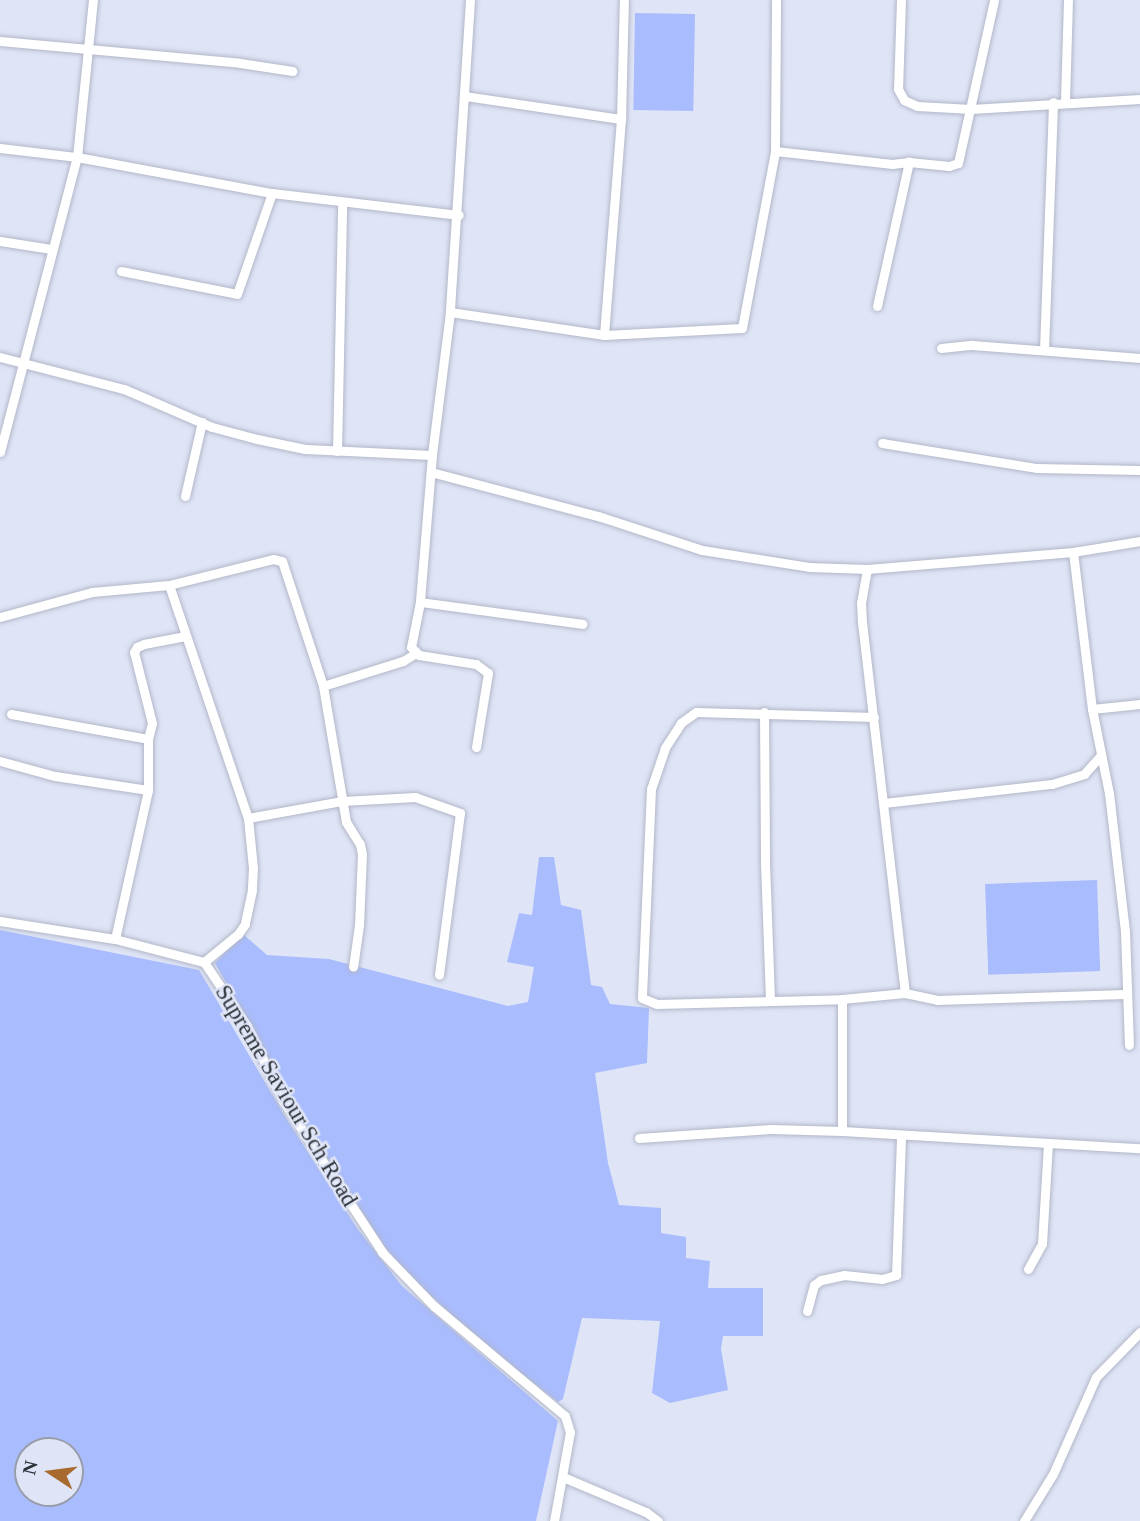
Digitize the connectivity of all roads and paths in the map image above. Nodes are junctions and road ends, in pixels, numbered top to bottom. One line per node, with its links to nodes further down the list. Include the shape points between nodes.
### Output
1 (93, 0): 9 (street)
2 (470, 0): 11 (street)
3 (624, 0): 16 (street)
4 (776, 0): 18 (street)
5 (901, 0): 15 (street, via 898,89 904,100 917,107)
6 (1068, 0): 13 (street)
7 (994, 1): 15 (street)
8 (0, 41): 9 (street)
9 (90, 48): 10 (street); 19 (street)
10 (292, 71)
11 (465, 96): 16 (street); 23 (street)
12 (1140, 99): 13 (street)
13 (1065, 101): 14 (street)
14 (1053, 102): 15 (street); 31 (street)
15 (971, 109): 20 (street, via 958,163)
16 (621, 119): 29 (street)
17 (0, 148): 19 (street)
18 (775, 151): 20 (street); 29 (street, via 742,328)
19 (77, 157): 21 (street); 25 (street)
20 (909, 162): 27 (street)
21 (272, 193): 22 (street); 26 (street, via 237,294)
22 (342, 202): 23 (street); 37 (street)
23 (459, 215): 28 (street)
24 (0, 241): 25 (street)
25 (51, 249): 34 (street)
26 (121, 271)
27 (877, 306)
28 (450, 312): 29 (street); 39 (street)
29 (604, 335)
30 (941, 348): 31 (street, via 972,345)
31 (1044, 350): 33 (street)
32 (0, 357): 34 (street)
33 (1140, 358)
34 (25, 363): 35 (street, via 124,389); 38 (street)
35 (202, 422): 37 (street, via 257,439); 42 (street)
36 (882, 443): 40 (street, via 1023,467)
37 (337, 451): 39 (street)
38 (0, 452)
39 (432, 455): 41 (street)
40 (1140, 470)
41 (431, 472): 45 (street, via 598,516 702,550 809,567); 47 (street)
42 (185, 496)
43 (1140, 541): 44 (street)
44 (1073, 552): 45 (street); 54 (street)
45 (867, 569): 57 (street, via 861,603)
46 (169, 585): 48 (street, via 92,592); 50 (street); 52 (street, via 273,559 282,561)
47 (420, 602): 49 (street); 51 (street)
48 (0, 617)
49 (583, 624)
50 (186, 636): 58 (street, via 144,644 134,652 152,723); 65 (street)
51 (410, 657): 52 (street); 59 (street, via 476,664 488,673)
52 (323, 686): 63 (street)
53 (1140, 704): 54 (street)
54 (1092, 709): 60 (street)
55 (764, 712): 57 (street); 74 (street); 74 (street, via 696,712 681,723 665,748 650,789 641,986 642,998 657,1004)
56 (11, 715): 58 (street)
57 (874, 717): 64 (street)
58 (148, 739): 62 (street)
59 (476, 747)
60 (1100, 756): 64 (street, via 1084,774 1052,783); 72 (street, via 1109,793 1125,931)
61 (0, 761): 62 (street, via 55,776)
62 (148, 790): 67 (street)
63 (342, 801): 65 (street); 69 (street, via 346,822 362,854); 70 (street, via 415,797 460,813)
64 (884, 803): 71 (street)
65 (248, 818): 68 (street, via 253,890 245,924)
66 (0, 921): 67 (street, Supreme Saviour Sch Road)
67 (115, 939): 68 (street, Supreme Saviour Sch Road)
68 (204, 961): 84 (street, Supreme Saviour Sch Road, via 247,1026 283,1101 382,1252 434,1306 565,1416 570,1432)
69 (353, 967)
70 (439, 975)
71 (905, 993): 72 (street, via 937,1000); 73 (street)
72 (1125, 994): 75 (street)
73 (842, 999): 74 (street); 76 (street)
74 (770, 1001)
75 (1129, 1045)
76 (842, 1131): 77 (street); 78 (street, via 771,1129)
77 (901, 1136): 79 (street); 82 (street, via 896,1275 821,1280 812,1291)
78 (639, 1138)
79 (1048, 1144): 80 (street); 81 (street, via 1042,1244)
80 (1140, 1148)
81 (1028, 1269)
82 (807, 1311)
83 (1140, 1332): 87 (street, via 1097,1377 1053,1474)
84 (563, 1477): 85 (street, Supreme Saviour Sch Road); 86 (street)
85 (554, 1521)
86 (658, 1521)
87 (1024, 1521)

